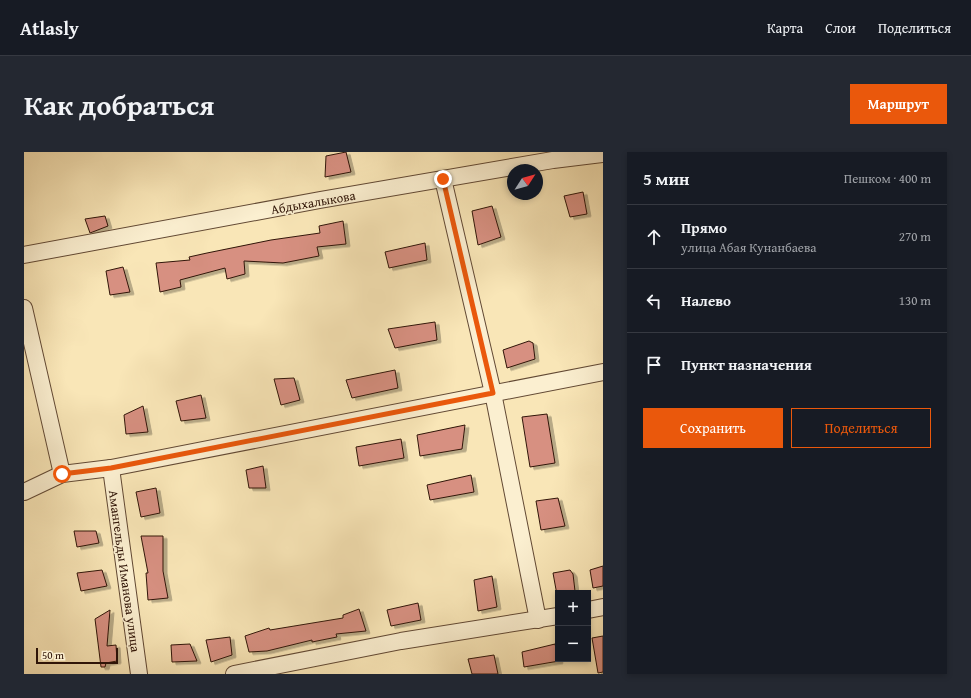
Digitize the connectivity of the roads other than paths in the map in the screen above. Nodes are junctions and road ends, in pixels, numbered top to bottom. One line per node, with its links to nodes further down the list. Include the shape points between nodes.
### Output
1 (603, 154): 2 (street, Абдыхалыкова)
2 (443, 179): 3 (street, Абдыхалыкова); 6 (street)
3 (24, 255)
4 (24, 308): 8 (street)
5 (603, 372): 6 (street)
6 (493, 393): 7 (street); 13 (street)
7 (111, 468): 8 (street); 14 (street, Амангельды Иманова улица)
8 (62, 474): 9 (street)
9 (24, 492)
10 (603, 607): 11 (street)
11 (591, 609)
12 (555, 617): 13 (street)
13 (538, 620): 15 (street, via 401,641)
14 (140, 674)
15 (234, 674)

